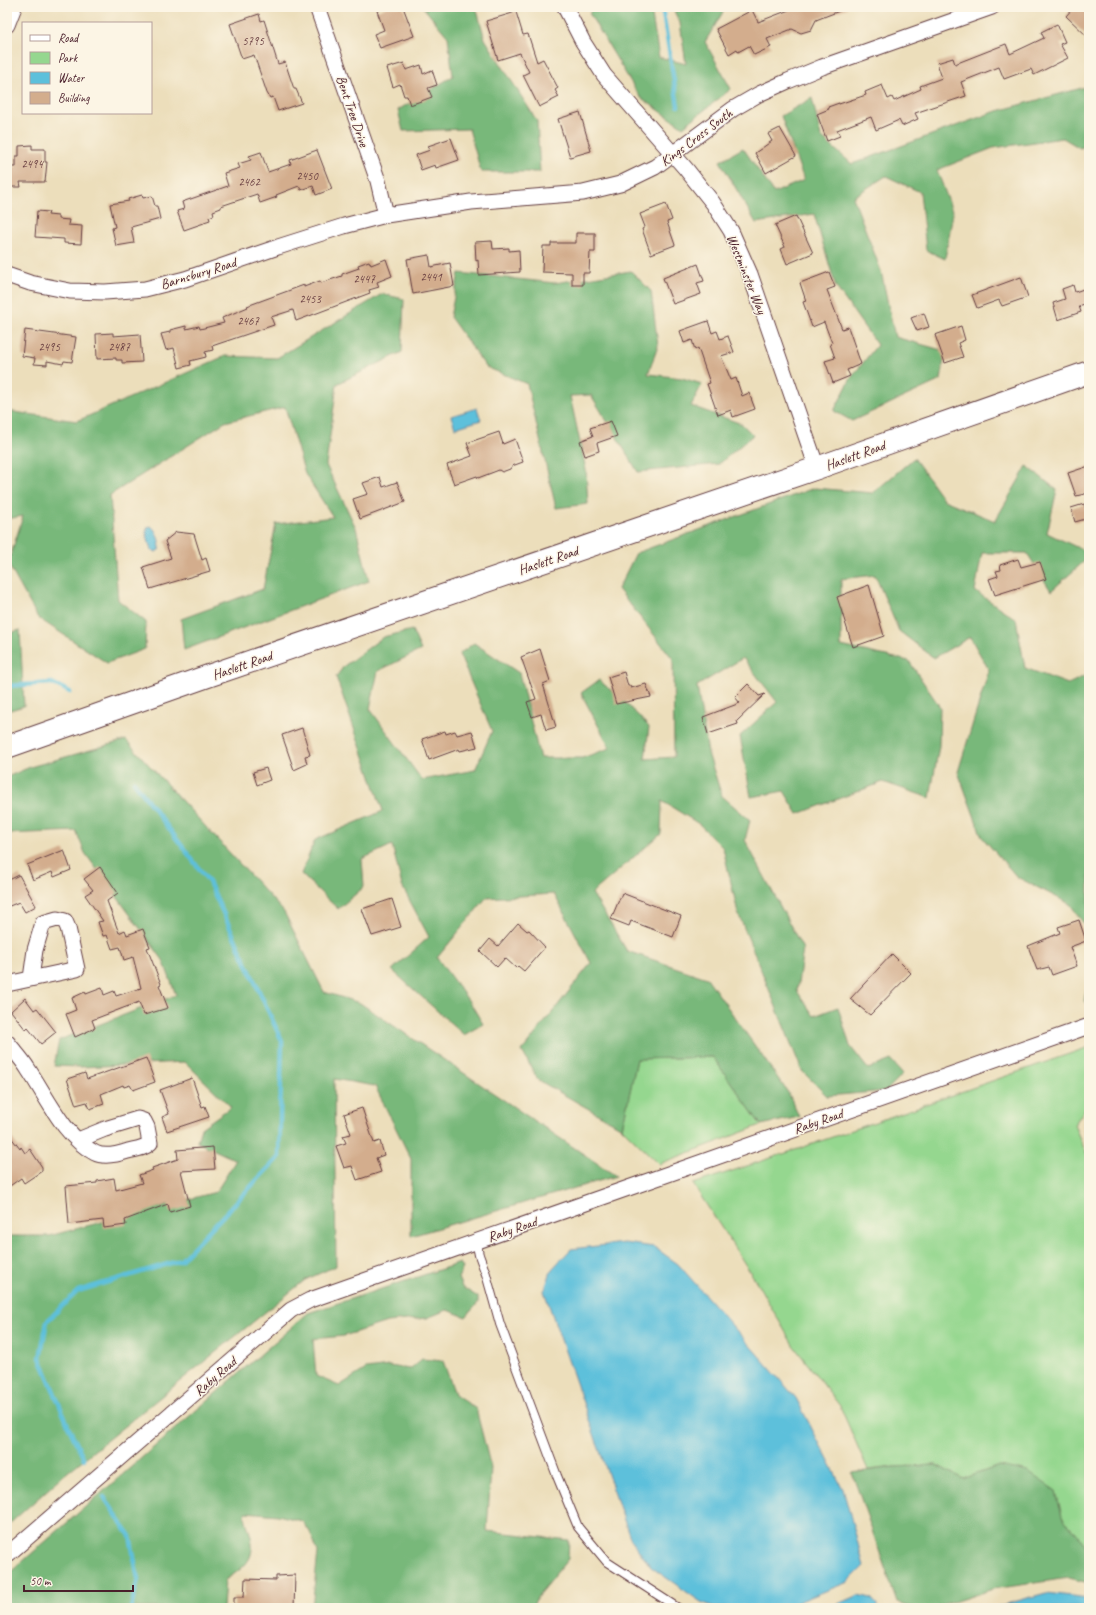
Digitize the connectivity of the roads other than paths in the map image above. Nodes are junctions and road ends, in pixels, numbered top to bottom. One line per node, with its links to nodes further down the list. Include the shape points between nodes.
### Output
1 (14, 7): 5 (street)
2 (317, 7): 7 (street, Bent Tree Drive, via 378,181)
3 (565, 7): 6 (street, Westminster Way, via 582,42 604,75)
4 (992, 7): 6 (street, Kings Cross South, via 788,81 759,94 733,109)
5 (7, 25)
6 (672, 155): 7 (street, Kings Cross South, via 656,167 620,184 583,193 471,202); 10 (street, Westminster Way, via 686,169 731,231 750,274)
7 (386, 215): 8 (street, Barnsbury Road, via 278,247 185,280 145,289 70,291 30,284)
8 (7, 275)
9 (1089, 372): 10 (main road, Haslett Road)
10 (817, 468): 11 (main road, Haslett Road)
11 (7, 747)
12 (31, 978): 13 (street)
13 (7, 984)
14 (1089, 1026): 17 (street, Raby Road)
15 (7, 1042): 16 (street, via 27,1067 61,1121)
16 (78, 1140)
17 (476, 1242): 18 (street, Raby Road, via 310,1300 291,1310); 19 (lane, via 500,1324 578,1527 607,1562)
18 (7, 1555)
19 (678, 1608)

